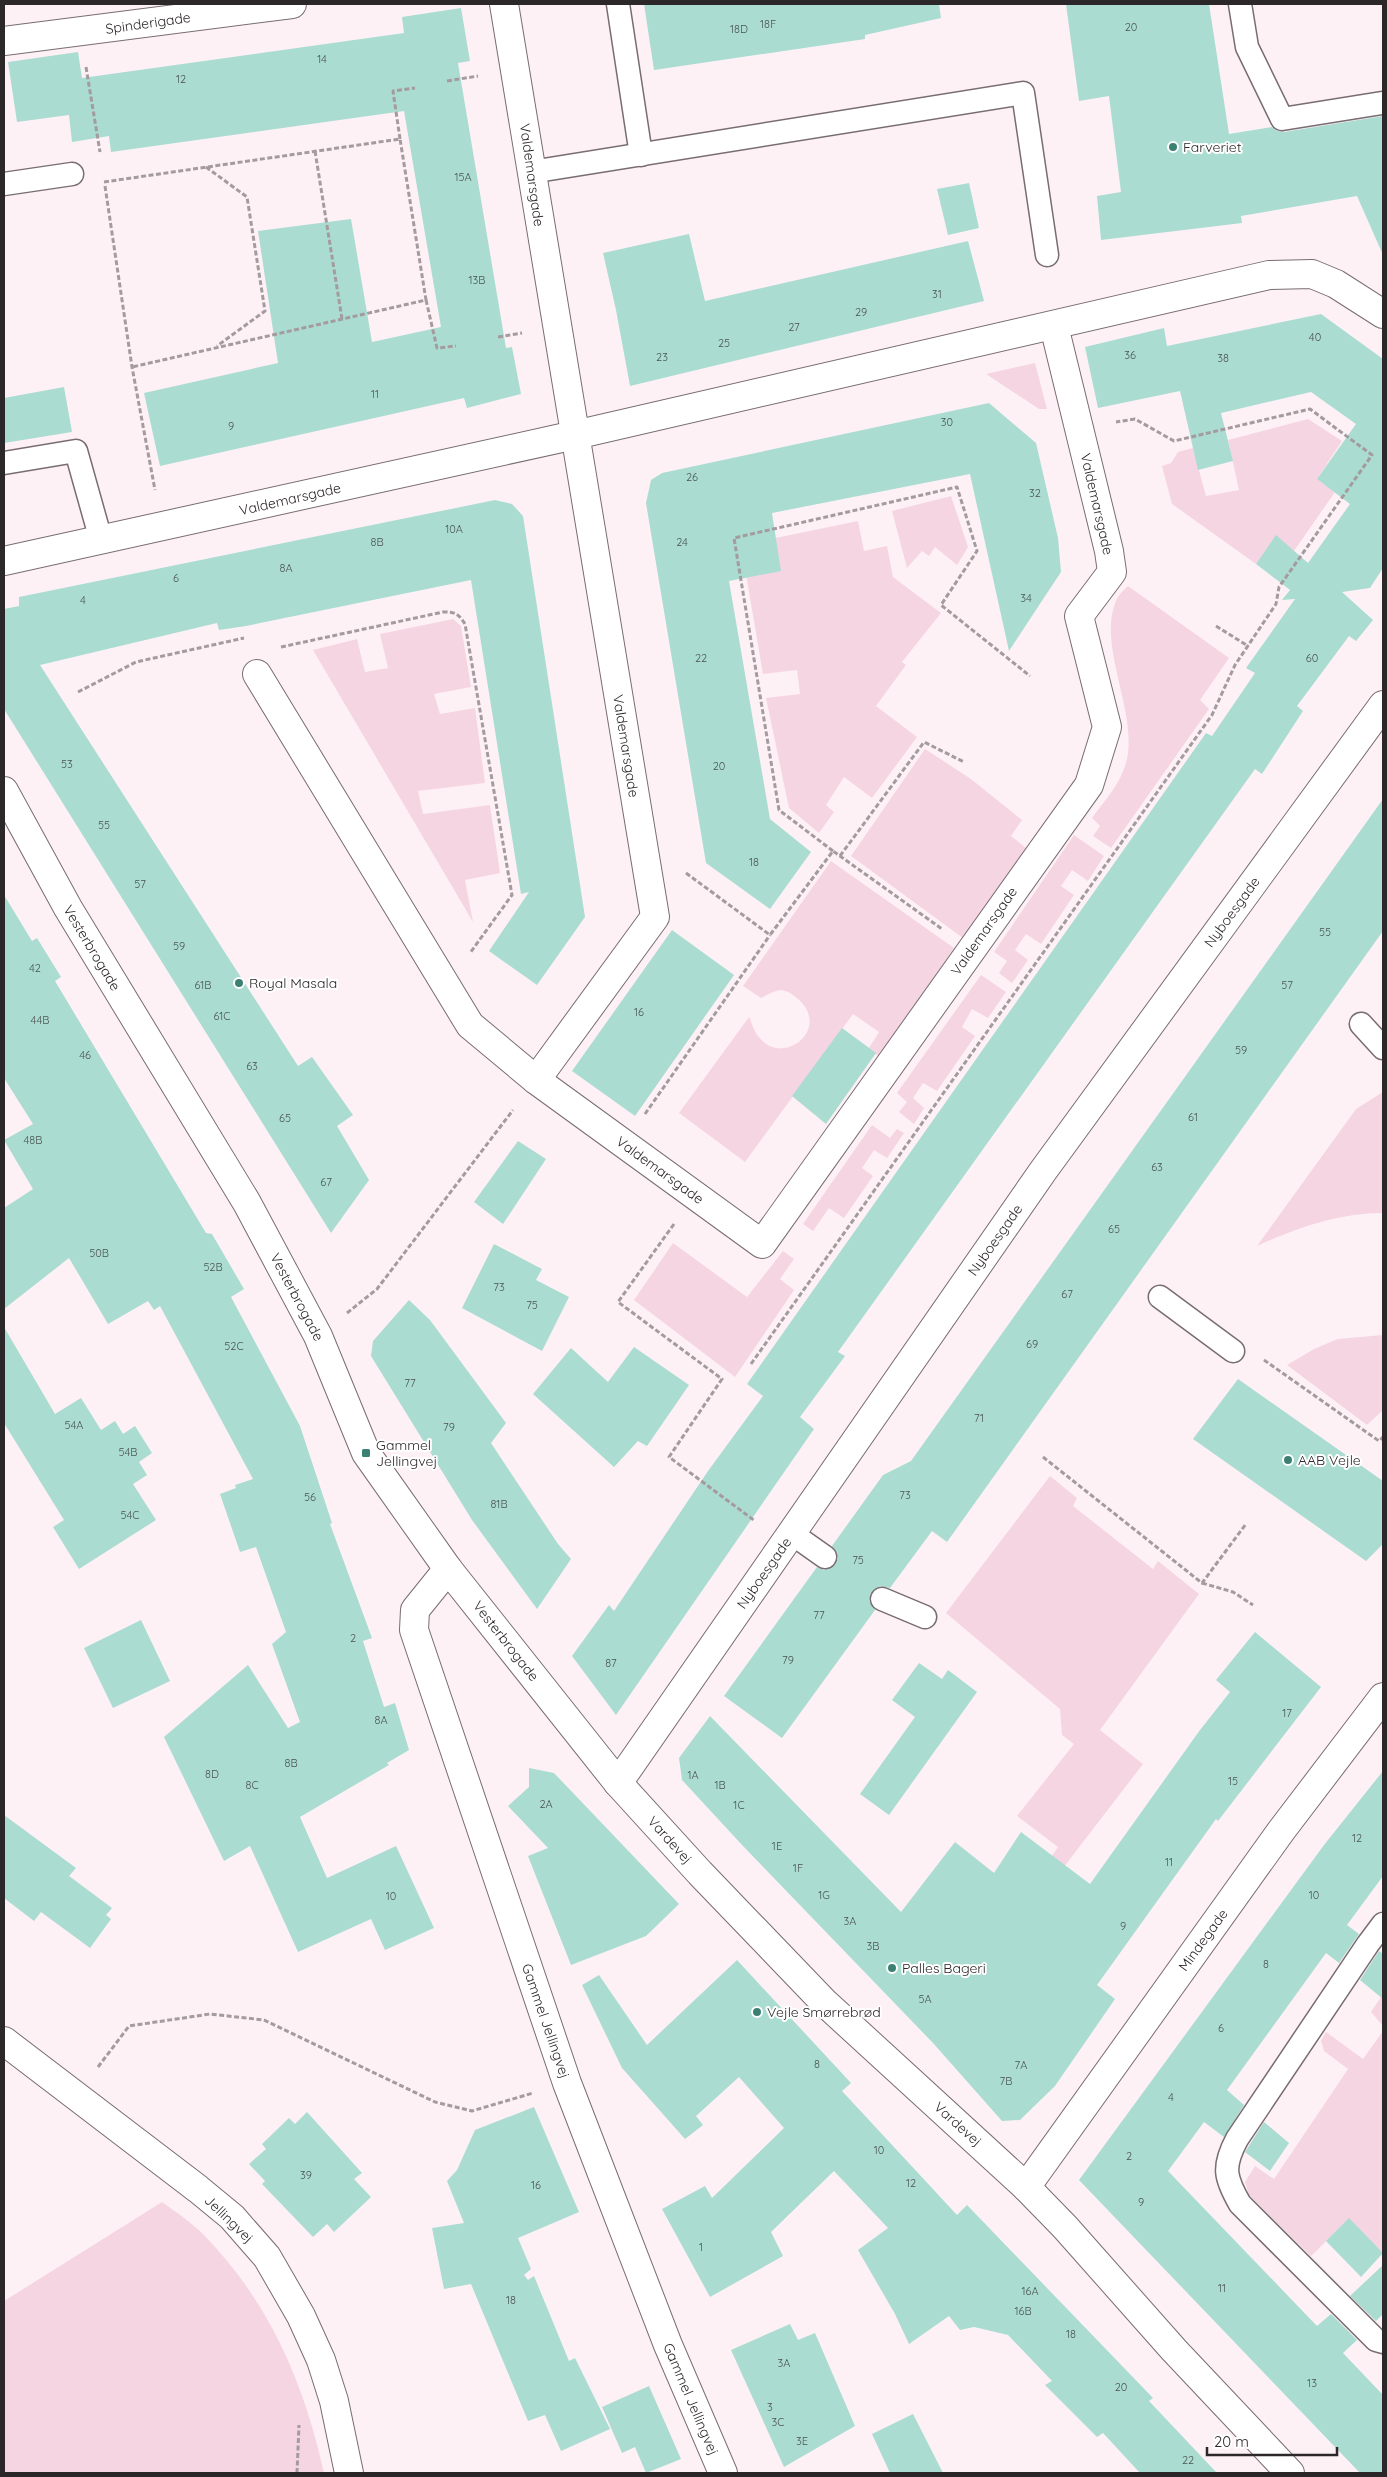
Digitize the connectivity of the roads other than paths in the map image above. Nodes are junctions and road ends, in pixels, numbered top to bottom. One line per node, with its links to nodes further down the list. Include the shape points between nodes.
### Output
1 (292, 4): 5 (street, Spinderigade)
2 (504, 4): 8 (street, Valdemarsgade)
3 (618, 4): 7 (lane)
4 (1240, 4): 6 (lane, via 1247,47 1282,119)
5 (4, 41)
6 (1382, 103)
7 (641, 155): 8 (lane); 11 (lane, via 1024,93)
8 (532, 172): 14 (street, Valdemarsgade)
9 (72, 174): 10 (lane)
10 (4, 184)
11 (1047, 255)
12 (1383, 314): 13 (street, Valdemarsgade, via 1336,284 1312,274 1269,275)
13 (1054, 326): 14 (street, Valdemarsgade); 23 (street, Valdemarsgade, via 1112,572 1079,616 1107,727 1089,785 762,1244)
14 (575, 435): 16 (street, Valdemarsgade); 23 (street, Valdemarsgade, via 655,917)
15 (4, 463): 16 (lane, via 76,451)
16 (101, 540): 17 (street, Valdemarsgade)
17 (4, 561)
18 (257, 674): 23 (street, Valdemarsgade, via 470,1025)
19 (1383, 706): 26 (street, Nyboesgade, via 1042,1171)
20 (4, 791): 28 (street, Vesterbrogade, via 68,908 247,1203 318,1336 366,1453)
21 (1361, 1024): 22 (lane)
22 (1383, 1048)
23 (536, 1080)
24 (1160, 1297): 25 (lane)
25 (1233, 1351)
26 (787, 1538): 27 (lane); 32 (street, Nyboesgade)
27 (825, 1557)
28 (448, 1569): 32 (street, Vesterbrogade); 38 (street, Gammel Jellingvej, via 415,1610 414,1630 567,2083 668,2345)
29 (882, 1599): 30 (lane)
30 (925, 1618)
31 (1381, 1705): 35 (street, Mindegade, via 1281,1831)
32 (618, 1783): 35 (street, Vardevej, via 823,2001)
33 (1383, 1924): 36 (lane, via 1237,2139 1226,2167 1229,2185 1240,2204 1376,2340)
34 (4, 2041): 37 (street, Jellingvej, via 232,2217 267,2257 301,2316 321,2360 334,2401)
35 (1026, 2187): 39 (street, Vardevej)
36 (1383, 2342)
37 (349, 2473)
38 (722, 2473)
39 (1290, 2473)

